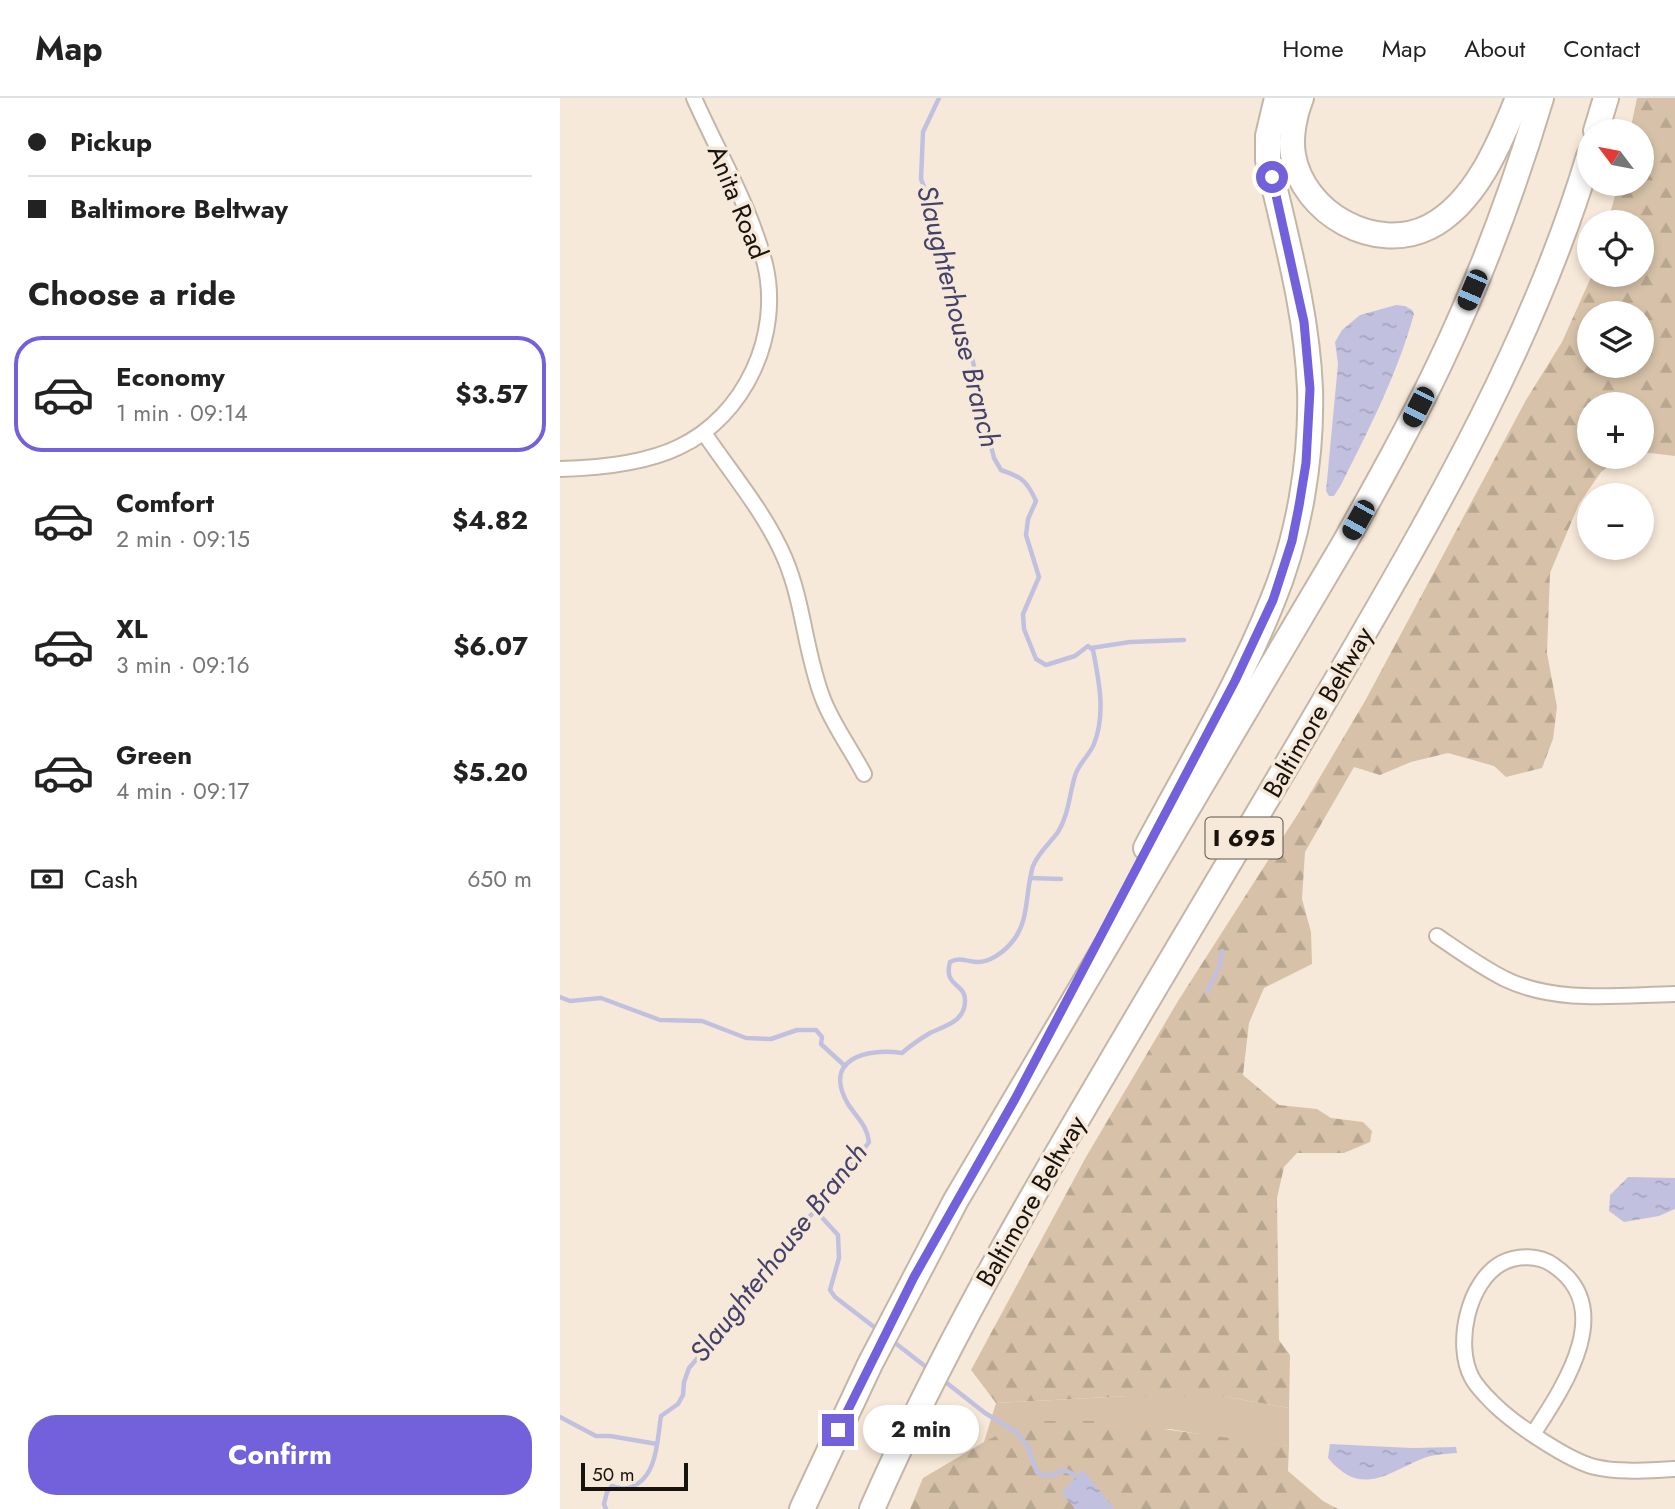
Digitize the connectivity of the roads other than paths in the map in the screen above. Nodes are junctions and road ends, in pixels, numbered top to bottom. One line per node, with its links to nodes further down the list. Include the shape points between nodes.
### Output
1 (694, 98): 9 (street, Anita Road, via 759,243 768,293 765,340 756,365 727,410)
2 (1277, 98): 14 (highway, via 1268,160 1304,322 1310,389 1306,463 1292,541 1257,636)
3 (1301, 98): 4 (highway, via 1293,154 1308,191 1329,214 1349,225 1390,236 1429,227 1458,205 1505,131)
4 (1518, 98)
5 (1541, 98): 14 (highway, I 695, via 1482,266 1395,453)
6 (1606, 98): 7 (highway)
7 (1600, 119)
8 (1577, 190): 18 (highway, Baltimore Beltway / I 695, via 1541,291 1452,480 1020,1217)
9 (704, 433): 10 (street, Anita Road, via 654,457); 11 (street, via 785,558 824,700)
10 (560, 469)
11 (864, 774)
12 (1437, 936): 13 (street, via 1485,968 1532,989 1585,996)
13 (1675, 994)
14 (1015, 1099): 17 (highway, I 695, via 914,1277)
15 (1533, 1434): 15 (street, via 1482,1392 1464,1352 1468,1312 1477,1291 1491,1271 1516,1258 1548,1261 1575,1284 1581,1300 1578,1355); 16 (street, via 1580,1463 1597,1468)
16 (1675, 1469)
17 (802, 1509)
18 (872, 1509)

